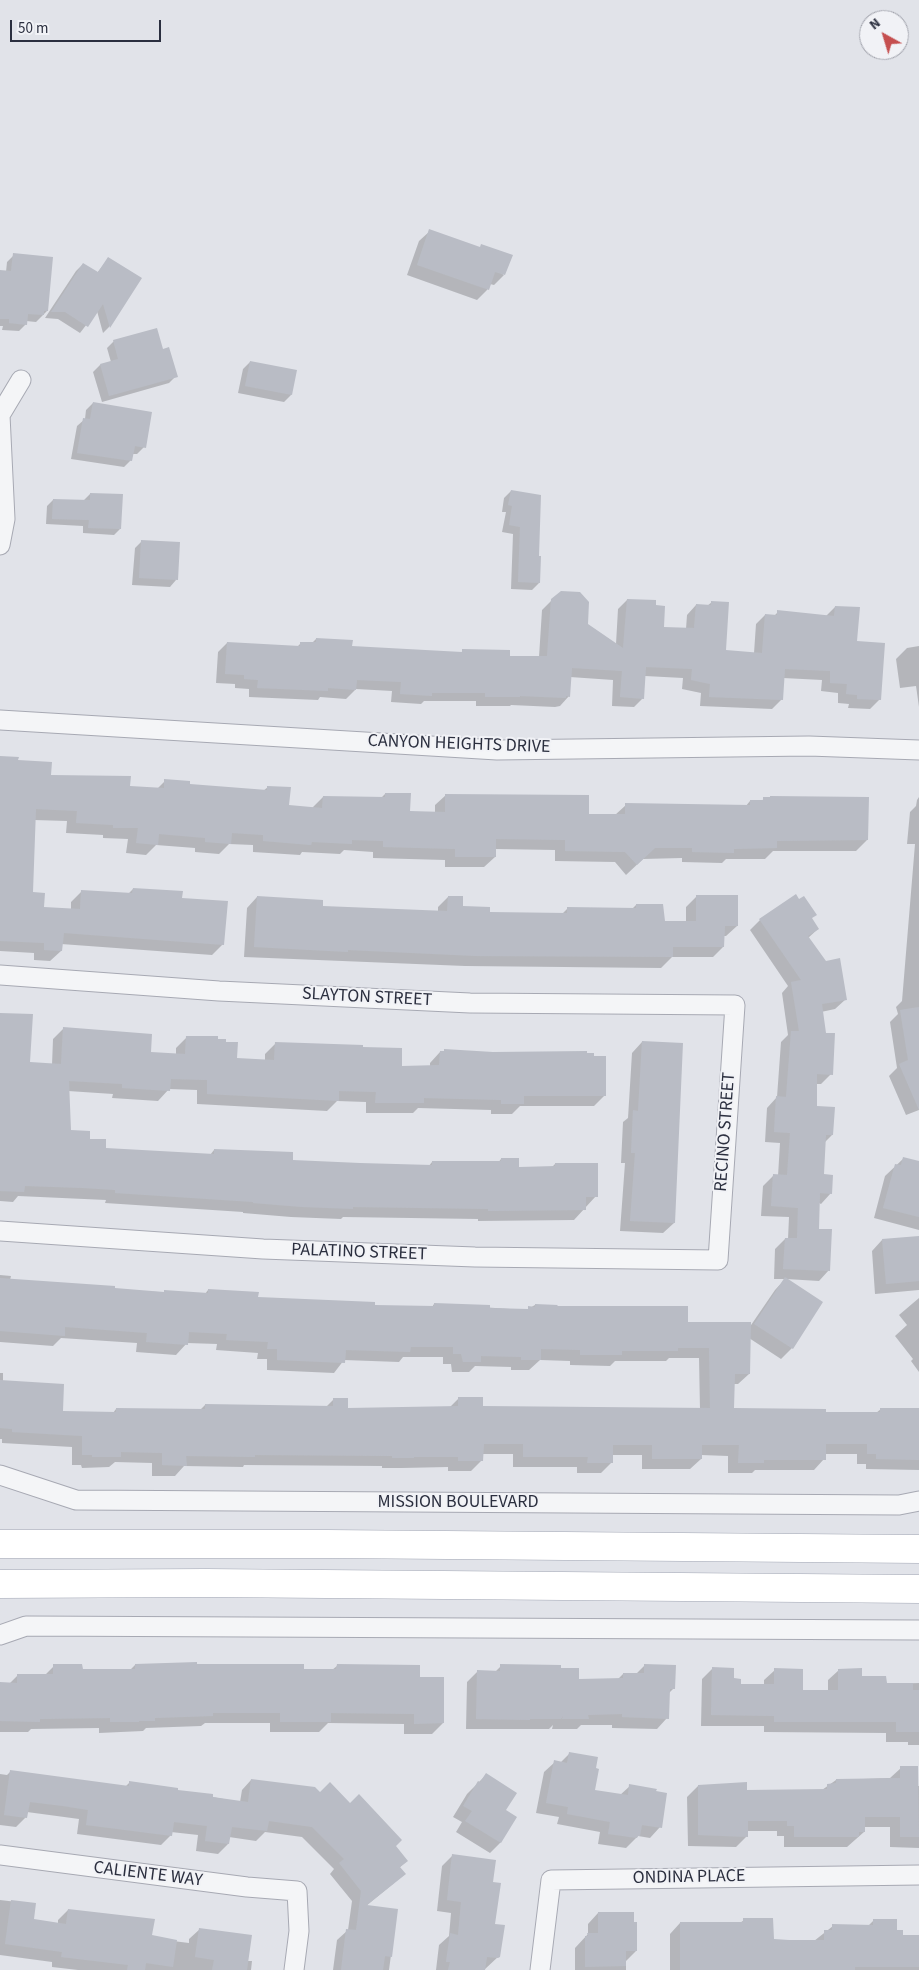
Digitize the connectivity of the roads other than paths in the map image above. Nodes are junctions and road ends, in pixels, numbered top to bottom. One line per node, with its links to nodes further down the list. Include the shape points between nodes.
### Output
1 (21, 380): 2 (street, via 0,416 5,519)
2 (0, 545)
3 (0, 720): 4 (street, CANYON HEIGHTS DRIVE, via 497,750 809,746)
4 (919, 750)
5 (0, 975): 6 (street, SLAYTON STREET, via 219,991 460,1003)
6 (735, 1005): 8 (street, RECINO STREET)
7 (0, 1231): 8 (street, PALATINO STREET, via 263,1249 475,1257)
8 (718, 1260)
9 (0, 1474): 10 (street, MISSION BOULEVARD, via 76,1500 899,1505)
10 (919, 1501)
11 (0, 1544): 12 (main road)
12 (919, 1549)
13 (0, 1584): 14 (main road)
14 (919, 1589)
15 (919, 1630): 16 (street, via 26,1626)
16 (0, 1635)
17 (0, 1855): 19 (street, CALIENTE WAY, via 247,1887 297,1890 300,1931)
18 (919, 1875): 20 (street, ONDINA PLACE, via 551,1880)
19 (294, 1970)
20 (540, 1970)

